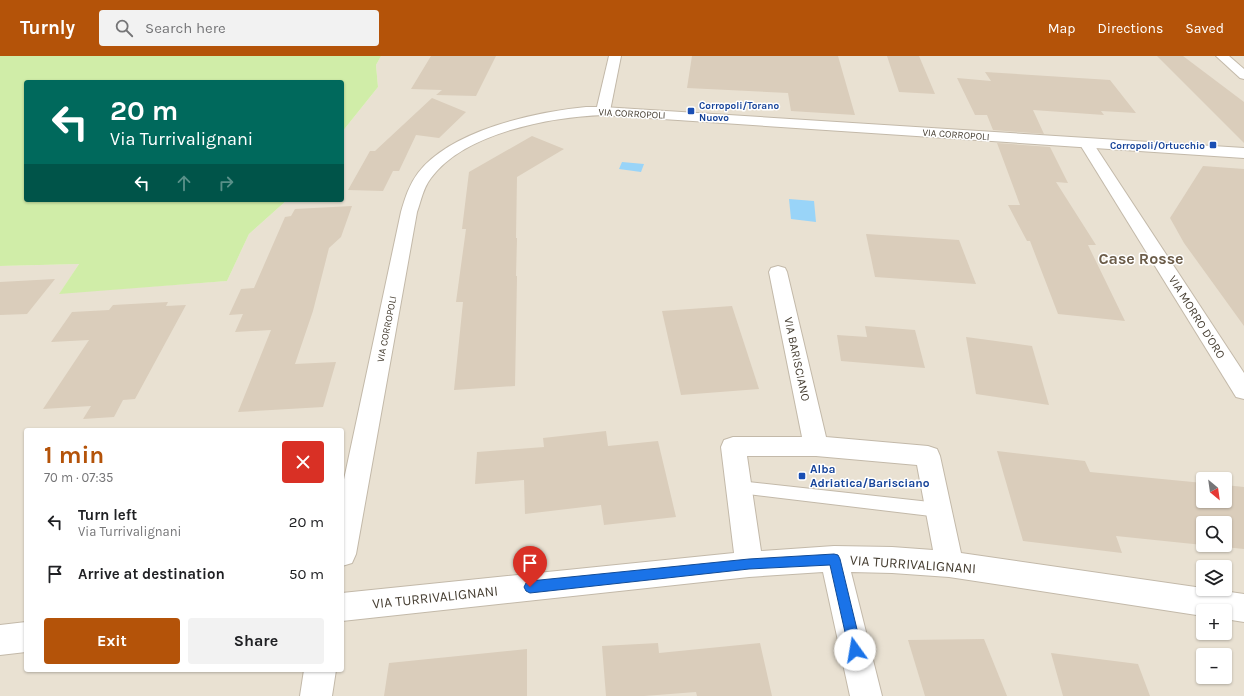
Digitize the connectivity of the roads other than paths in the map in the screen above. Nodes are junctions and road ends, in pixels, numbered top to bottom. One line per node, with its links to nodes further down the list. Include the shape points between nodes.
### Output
1 (615, 56): 4 (street)
2 (1222, 56): 3 (street)
3 (1244, 75)
4 (603, 110): 5 (street, VIA CORROPOLI); 12 (street, VIA CORROPOLI, via 540,117 493,132 441,158 420,183 409,212)
5 (1086, 143): 6 (street, VIA CORROPOLI); 8 (street, VIA MORRO D'ORO)
6 (1244, 153)
7 (778, 272): 9 (street, VIA BARISCIANO)
8 (1244, 391)
9 (816, 446): 10 (street, via 733,447); 11 (street, via 928,456)
10 (739, 487): 11 (lane); 14 (street)
11 (938, 510): 15 (street)
12 (344, 544)
13 (834, 559): 14 (street, VIA TURRIVALIGNANI); 15 (street, VIA TURRIVALIGNANI); 22 (street)
14 (749, 564): 16 (street, VIA TURRIVALIGNANI)
15 (949, 564): 17 (street, VIA TURRIVALIGNANI)
16 (344, 607)
17 (1244, 608)
18 (24, 637): 19 (street)
19 (0, 640)
20 (320, 672): 21 (street)
21 (316, 696)
22 (866, 696)

